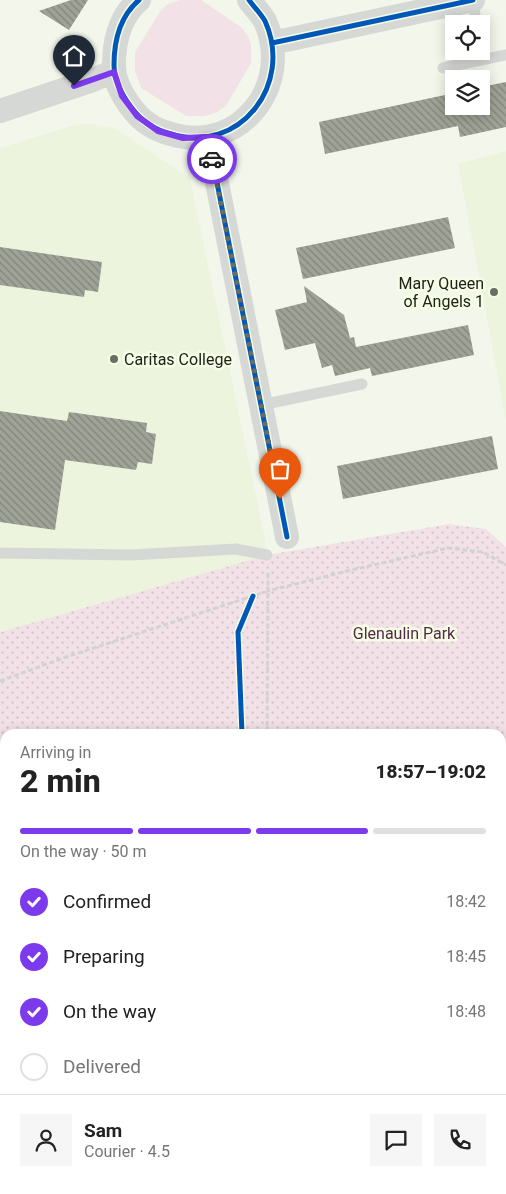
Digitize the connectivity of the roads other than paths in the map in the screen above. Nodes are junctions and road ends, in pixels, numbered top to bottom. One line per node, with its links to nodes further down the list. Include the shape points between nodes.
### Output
1 (139, 0): 10 (street, via 121,22 114,46)
2 (249, 0): 5 (street, via 264,20)
3 (473, 0): 4 (lane); 5 (street)
4 (475, 15)
5 (272, 43): 12 (street, via 273,68 266,93 252,114 232,129)
6 (506, 55): 7 (lane)
7 (490, 56)
8 (468, 60): 9 (lane)
9 (443, 68)
10 (114, 72): 11 (street); 12 (street, via 122,96 137,116 158,131 183,138)
11 (0, 111)
12 (208, 137): 14 (street)
13 (362, 384): 14 (lane)
14 (261, 405): 15 (street)
15 (287, 537)
16 (0, 553): 17 (lane, via 131,555 236,549)
17 (267, 555)

